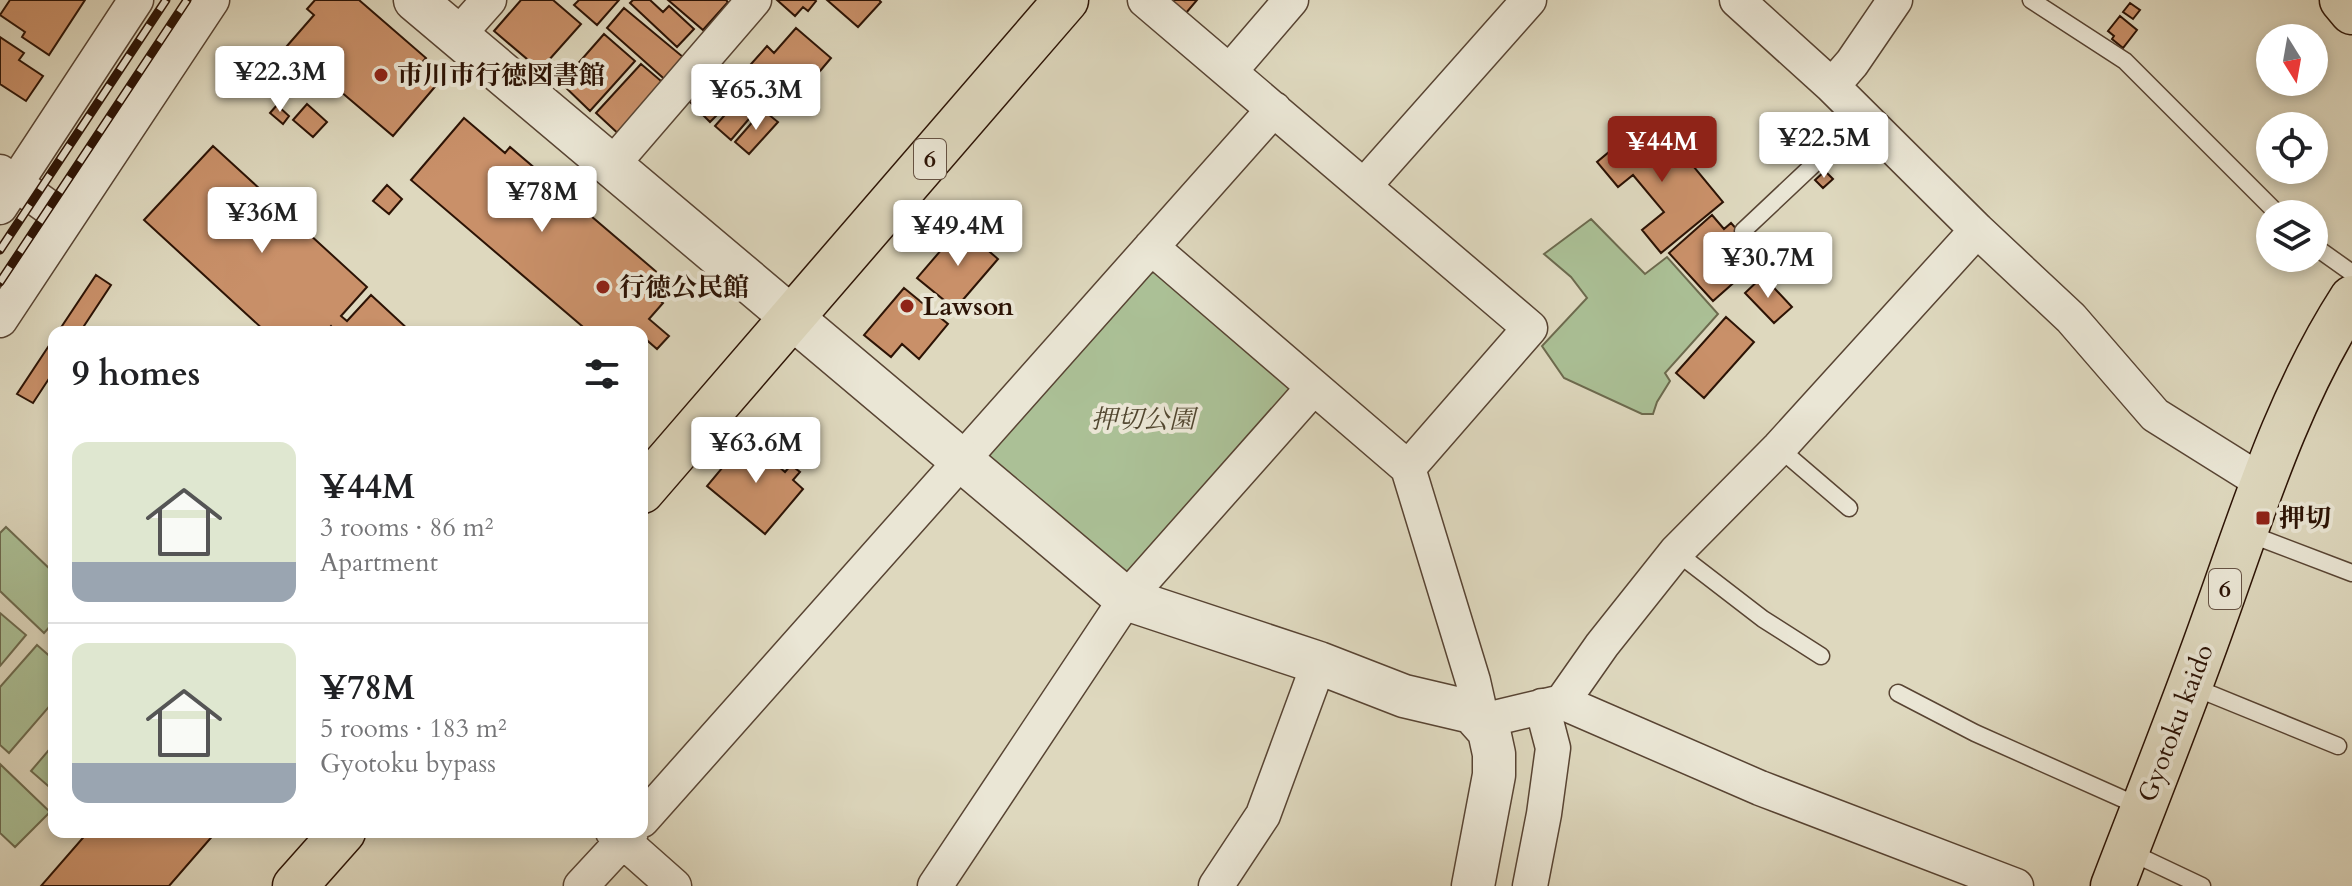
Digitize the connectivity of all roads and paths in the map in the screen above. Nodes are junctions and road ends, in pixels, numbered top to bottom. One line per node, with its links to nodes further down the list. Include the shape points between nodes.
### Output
1 (136, 0): 22 (street)
2 (212, 0): 24 (street)
3 (415, 0): 15 (street)
4 (489, 0): 15 (street)
5 (754, 0): 20 (street)
6 (1066, 0): 31 (main road, 6)
7 (1145, 0): 16 (street)
8 (1291, 0): 16 (street)
9 (1529, 0): 21 (street)
10 (1737, 0): 17 (street)
11 (1895, 0): 17 (street)
12 (2031, 0): 23 (lane, via 2125,61)
13 (2342, 0): 14 (main road)
14 (2352, 12)
15 (457, 36): 20 (street)
16 (1230, 71): 18 (street)
17 (1832, 86): 19 (street)
18 (1274, 109): 21 (street); 27 (street)
19 (1864, 117): 25 (street); 26 (lane)
20 (611, 166): 31 (street)
21 (1364, 186): 36 (street, via 1530,328)
22 (5, 188): 24 (street)
23 (2264, 200)
24 (66, 220): 32 (street)
25 (1977, 230): 34 (street); 37 (street, via 2071,318 2155,415)
26 (1743, 231)
27 (1151, 247): 33 (street); 35 (street)
28 (2328, 256): 29 (lane)
29 (2352, 273)
30 (2352, 298): 37 (main road, Gyotoku kaido / 6, via 2293,405)
31 (793, 318): 35 (street); 38 (main road, 6)
32 (0, 320)
33 (1313, 388): 36 (street); 43 (street)
34 (1779, 448): 39 (lane); 41 (street)
35 (961, 461): 43 (street); 51 (street)
36 (1408, 468): 49 (street)
37 (2262, 482): 40 (main road, Gyotoku kaido / 6)
38 (648, 484)
39 (1849, 508)
40 (2245, 532): 42 (lane); 46 (main road, Gyotoku kaido / 6)
41 (1676, 552): 44 (lane); 48 (street)
42 (2352, 573)
43 (1126, 599): 45 (street); 60 (street)
44 (1821, 656)
45 (1319, 663): 49 (street, via 1404,696 1462,708); 61 (street, via 1263,815)
46 (2190, 686): 50 (lane); 52 (main road, Gyotoku kaido / 6)
47 (1898, 693): 52 (lane)
48 (1552, 704): 49 (street); 63 (street, via 1553,748); 64 (street)
49 (1482, 721): 62 (street, via 1493,743 1494,775)
50 (2338, 746)
51 (648, 808)
52 (2142, 808): 56 (main road, Gyotoku kaido / 6)
53 (338, 838): 57 (main road)
54 (621, 838): 58 (street)
55 (633, 838): 59 (street)
56 (2120, 868): 65 (lane)
57 (295, 886)
58 (581, 886)
59 (674, 886)
60 (935, 886)
61 (1216, 886)
62 (1473, 886)
63 (1530, 886)
64 (2016, 886)
65 (2202, 886)

